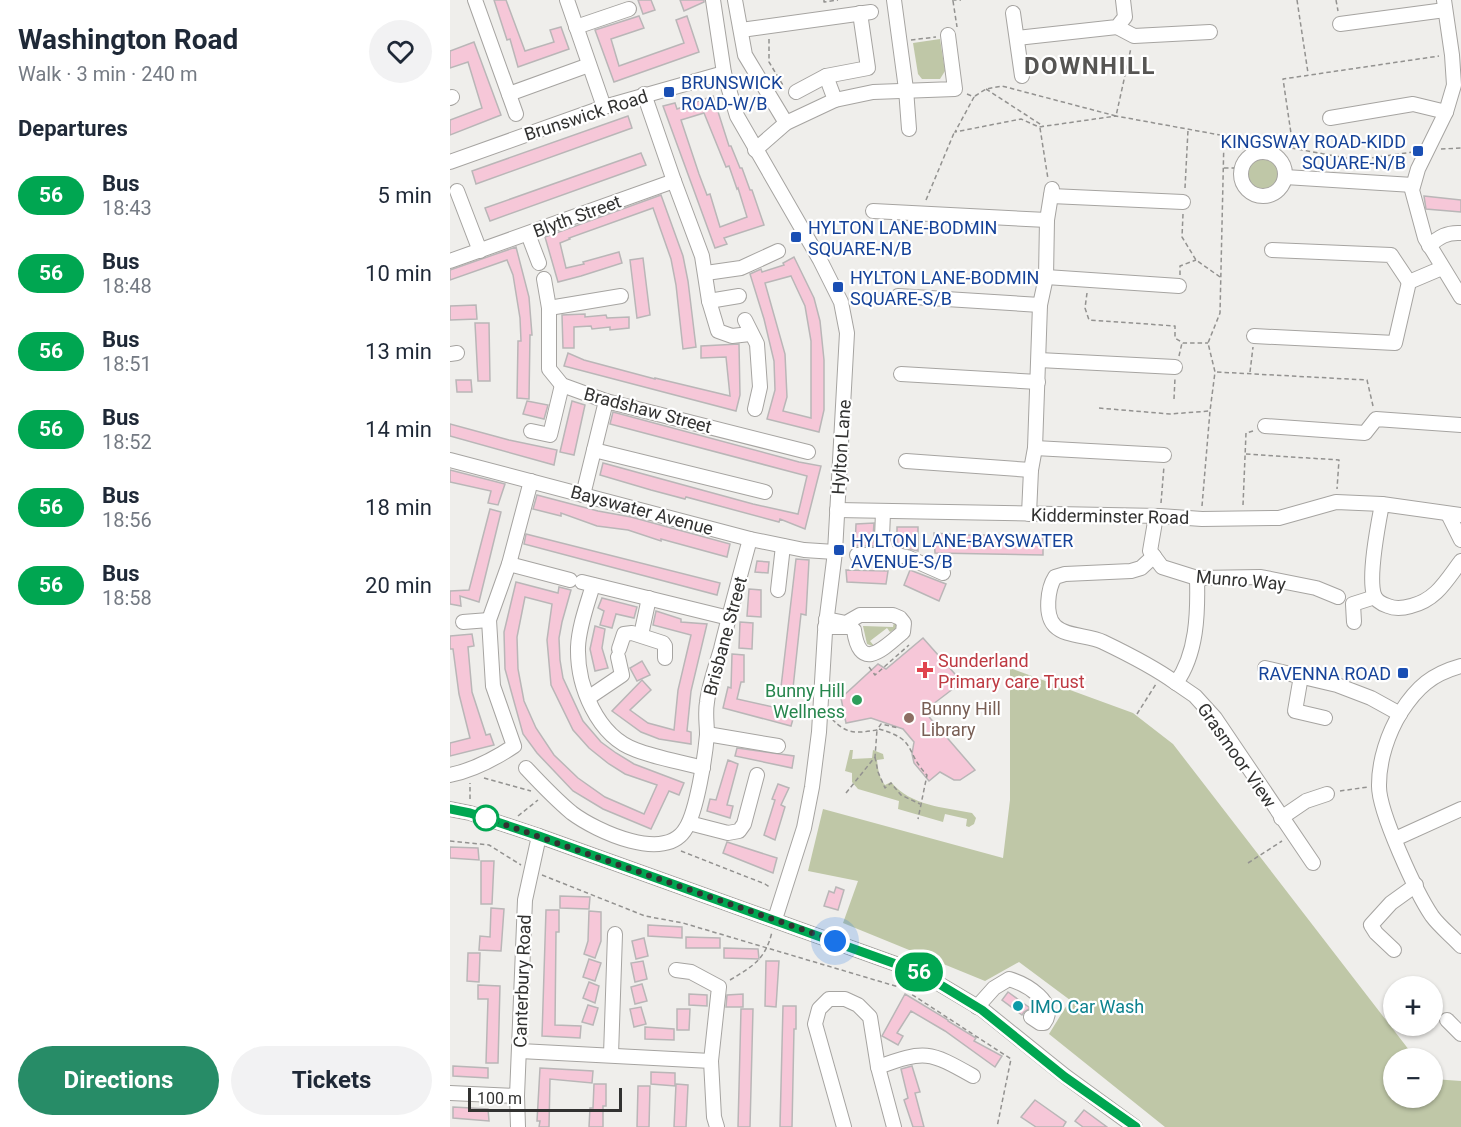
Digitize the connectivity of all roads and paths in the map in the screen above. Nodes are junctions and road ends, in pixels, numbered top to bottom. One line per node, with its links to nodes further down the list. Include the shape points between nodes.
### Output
1 (475, 0): 34 (street)
2 (567, 0): 17 (street)
3 (713, 0): 26 (street, Hylton Lane)
4 (735, 0): 19 (street)
5 (824, 0): 6 (path)
6 (838, 0)
7 (894, 0): 30 (street)
8 (952, 0): 9 (path)
9 (961, 0)
10 (1123, 0): 18 (street, via 1125,17)
11 (1297, 0): 27 (path)
12 (1444, 5): 15 (street); 24 (street)
13 (628, 9): 17 (street)
14 (1013, 13): 23 (street)
15 (1340, 24)
16 (768, 26): 19 (street); 28 (street, via 866,13 868,68); 33 (path, via 769,62 785,90)
17 (576, 27): 25 (street)
18 (1117, 27): 22 (street); 23 (street)
19 (741, 30): 43 (street, via 745,55)
20 (1210, 32): 22 (street)
21 (948, 35): 31 (street)
22 (1134, 36): 41 (path)
23 (1017, 38): 29 (street)
24 (1455, 52): 27 (path); 39 (street, via 1454,85)
25 (589, 64): 34 (street); 38 (street)
26 (724, 73): 35 (street, Brunswick Road); 52 (street, Hylton Lane, via 737,116)
27 (1308, 75): 50 (path, via 1283,79)
28 (826, 76): 33 (street); 37 (street)
29 (1022, 76)
30 (906, 89): 31 (street); 37 (street); 46 (street)
31 (955, 89): 36 (path)
32 (986, 89): 36 (path); 41 (path, via 1002,86); 44 (path)
33 (796, 92)
34 (510, 94): 40 (street)
35 (644, 94): 38 (street, Brunswick Road); 58 (street)
36 (974, 97): 48 (path)
37 (835, 100): 43 (street)
38 (604, 107): 54 (street, Brunswick Road)
39 (1446, 112): 42 (street, via 1413,104); 53 (street)
40 (516, 114)
41 (1116, 116): 44 (path); 47 (path)
42 (1330, 118)
43 (786, 123): 52 (street)
44 (1044, 126): 45 (path)
45 (1040, 127): 48 (path, via 1021,119); 61 (path)
46 (909, 129)
47 (1188, 129): 49 (path); 62 (path)
48 (954, 132): 64 (path)
49 (1224, 136): 50 (path); 55 (path)
50 (1293, 148): 53 (path, via 1357,160)
51 (1461, 148): 53 (path)
52 (755, 150): 122 (street, Hylton Lane, via 841,302 847,333)
53 (1427, 150): 59 (street)
54 (450, 162)
55 (1223, 168): 56 (path); 78 (path)
56 (1241, 168): 57 (street, via 1250,156 1271,153 1282,163); 57 (street, via 1242,183 1258,196 1278,190)
57 (1285, 177): 59 (street)
58 (674, 182): 67 (street, Blyth Street); 76 (street)
59 (1413, 187): 68 (street, via 1418,218)
60 (457, 191): 70 (street)
61 (1051, 192): 62 (street); 65 (street)
62 (1183, 202): 72 (path, via 1182,237)
63 (873, 211): 64 (street)
64 (920, 214): 65 (street)
65 (1047, 220): 77 (street)
66 (1461, 232): 68 (street, via 1451,232)
67 (528, 234): 70 (street, Blyth Street); 74 (street)
68 (1429, 246): 75 (street)
69 (1272, 250): 81 (street, via 1391,255)
70 (480, 251): 73 (street, Blyth Street)
71 (778, 251): 76 (street, via 741,268)
72 (1196, 260): 78 (path); 82 (path, via 1180,266)
73 (450, 261)
74 (539, 263)
75 (1442, 268): 81 (street); 86 (street)
76 (706, 273): 87 (street)
77 (1046, 277): 80 (street); 88 (street)
78 (1221, 277): 93 (path, via 1220,313)
79 (544, 279): 89 (street, Bradshaw Street)
80 (1088, 280): 82 (street); 93 (path, via 1085,308 1089,320 1175,326 1175,338 1183,343)
81 (1409, 282): 92 (street, via 1395,343)
82 (1179, 286)
83 (621, 296): 89 (street)
84 (739, 296): 87 (street)
85 (898, 296): 88 (street)
86 (1461, 297)
87 (709, 301): 91 (street, via 718,331 732,336)
88 (1040, 305): 94 (street)
89 (549, 308): 100 (street, Bradshaw Street, via 549,369)
90 (745, 320): 91 (street)
91 (750, 334): 103 (street, via 757,344 759,366 760,387)
92 (1254, 336): 97 (path)
93 (1208, 343): 96 (path)
94 (1039, 360): 95 (street); 99 (street)
95 (1175, 367)
96 (1215, 372): 97 (path); 104 (path)
97 (1250, 373): 105 (path, via 1367,380)
98 (901, 374): 99 (street)
99 (1038, 382): 109 (street)
100 (562, 385): 101 (street, Bradshaw Street); 108 (street, via 550,435)
101 (606, 401): 110 (street); 111 (street, Bradshaw Street, via 752,433)
102 (1098, 408): 104 (path, via 1170,414)
103 (754, 409)
104 (1210, 411): 128 (path)
105 (1376, 419): 106 (street); 107 (street, via 1365,433)
106 (1461, 425)
107 (1265, 426): 112 (path, via 1246,433)
108 (531, 431)
109 (1035, 448): 113 (street); 116 (street)
110 (594, 450): 118 (street); 119 (street)
111 (808, 452)
112 (1246, 454): 120 (path, via 1339,460); 127 (path)
113 (1164, 455): 126 (path)
114 (450, 460): 117 (street, Bayswater Avenue)
115 (906, 461): 116 (street)
116 (1031, 470): 124 (street)
117 (531, 481): 119 (street, Bayswater Avenue); 137 (street)
118 (765, 492)
119 (584, 495): 129 (street, Bayswater Avenue)
120 (1336, 502): 121 (street, Kidderminster Road); 127 (street, Kidderminster Road, via 1280,518)
121 (1382, 504): 125 (street, Kidderminster Road); 143 (street, via 1372,585)
122 (837, 510): 123 (street, Kidderminster Road); 132 (street, Hylton Lane)
123 (884, 512): 124 (street, Kidderminster Road); 133 (street, via 882,538)
124 (1029, 514): 126 (street, Kidderminster Road)
125 (1455, 514): 130 (street)
126 (1158, 516): 128 (street, Kidderminster Road); 135 (street, via 1150,551)
127 (1242, 518): 128 (street, Kidderminster Road)
128 (1202, 519)
129 (750, 539): 131 (street, Bayswater Avenue); 145 (street, Brisbane Street)
130 (1461, 540)
131 (783, 546): 132 (street, Bayswater Avenue); 141 (street)
132 (835, 552): 149 (street, Hylton Lane)
133 (886, 553): 134 (street); 138 (street, via 907,557)
134 (857, 555)
135 (1154, 556): 139 (street, Munro Way, via 1162,567); 154 (street, Grasmoor View, via 1131,571 1055,577 1049,590 1049,612 1056,627 1101,641)
136 (1461, 561): 143 (street, via 1442,586 1419,604 1387,606)
137 (510, 564): 140 (street); 146 (street)
138 (943, 573)
139 (1197, 578): 142 (street, Munro Way, via 1261,577 1316,588); 156 (street, via 1194,638 1186,669)
140 (582, 582): 144 (street); 157 (street, via 578,649)
141 (778, 590)
142 (1338, 597)
143 (1375, 597): 148 (street, via 1353,604)
144 (649, 598): 145 (street); 150 (street)
145 (729, 618): 164 (street, Brisbane Street, via 707,702)
146 (489, 620): 147 (street); 169 (street, via 493,686 514,746)
147 (454, 621)
148 (1354, 622)
149 (826, 623): 149 (street, via 846,623 860,615 892,615 904,623 903,632 872,655 858,646 850,627); 160 (street, Hylton Lane)
150 (641, 635): 151 (street, via 663,643); 157 (street, via 624,634 618,653 622,675)
151 (665, 658)
152 (1461, 666): 159 (street, via 1441,672 1419,687)
153 (1265, 668): 155 (street)
154 (1163, 674): 156 (street, Grasmoor View); 158 (path)
155 (1301, 676): 159 (street, via 1371,698); 161 (street, via 1294,711)
156 (1176, 683): 180 (street, Grasmoor View, via 1195,696 1215,718)
157 (588, 698): 168 (street, via 596,718 612,736 634,750)
158 (1137, 714)
159 (1400, 714): 172 (street, via 1386,745)
160 (820, 715): 163 (path, via 832,718 849,732); 193 (street, Hylton Lane, via 804,828)
161 (1325, 718)
162 (899, 728): 163 (path, via 881,724)
163 (878, 730): 166 (path); 176 (path, via 906,741 927,775)
164 (707, 734): 165 (street); 168 (street, Brisbane Street)
165 (778, 746)
166 (875, 757): 174 (path); 176 (path, via 885,788 891,783 901,795)
167 (526, 768): 173 (street)
168 (703, 768): 182 (street, Brisbane Street)
169 (470, 770): 170 (street); 173 (path, via 477,776 538,793); 179 (path)
170 (450, 775)
171 (757, 775): 182 (street, via 739,831 728,834)
172 (1378, 787): 175 (path); 186 (street)
173 (548, 791): 183 (path); 188 (street, via 574,814 607,831 634,842 656,846)
174 (846, 793)
175 (1327, 794): 180 (street, via 1305,801)
176 (921, 804): 181 (path)
177 (450, 809): 179 (street)
178 (1461, 809): 186 (street)
179 (470, 813): 183 (street)
180 (1281, 818): 184 (street, Grasmoor View)
181 (918, 819)
182 (689, 823): 188 (street, Brisbane Street)
183 (507, 825): 185 (street)
184 (1293, 834): 189 (path); 190 (street, Grasmoor View)
185 (539, 836): 191 (street, Canterbury Road); 195 (street)
186 (1395, 839): 192 (street)
187 (450, 841): 191 (path, via 489,845)
188 (672, 843): 193 (path, via 678,850)
189 (1248, 862)
190 (1313, 862)
191 (531, 870): 199 (path, via 645,915); 209 (street, Canterbury Road, via 524,912)
192 (1416, 885): 196 (street, via 1391,903); 198 (street, via 1433,916)
193 (783, 893): 195 (street, Hylton Lane)
194 (1359, 916): 196 (street)
195 (775, 919): 199 (path); 205 (street, via 921,973)
196 (1371, 926): 200 (street)
197 (615, 934): 210 (street)
198 (1461, 946)
199 (768, 948): 202 (path, via 756,965); 220 (path, via 902,988 1011,1059)
200 (1394, 950)
201 (676, 970): 202 (street, via 692,972)
202 (719, 987): 211 (street)
203 (992, 989): 204 (street); 205 (street); 206 (street, via 1009,980 1037,995 1045,1001 1049,1013 1044,1023)
204 (1005, 997)
205 (977, 1007): 221 (street)
206 (1031, 1017)
207 (1448, 1020): 208 (street)
208 (1461, 1034)
209 (520, 1051): 210 (street); 215 (street, Canterbury Road)
210 (611, 1055): 211 (street)
211 (711, 1061): 217 (street)
212 (878, 1067): 213 (street, via 925,1054); 218 (street, via 870,1017 845,999 829,999 819,1009 815,1024); 219 (street)
213 (973, 1076)
214 (450, 1093): 215 (street)
215 (517, 1096): 216 (street, Canterbury Road)
216 (518, 1127)
217 (717, 1127)
218 (844, 1127)
219 (894, 1127)
220 (997, 1127)
221 (1135, 1127)

